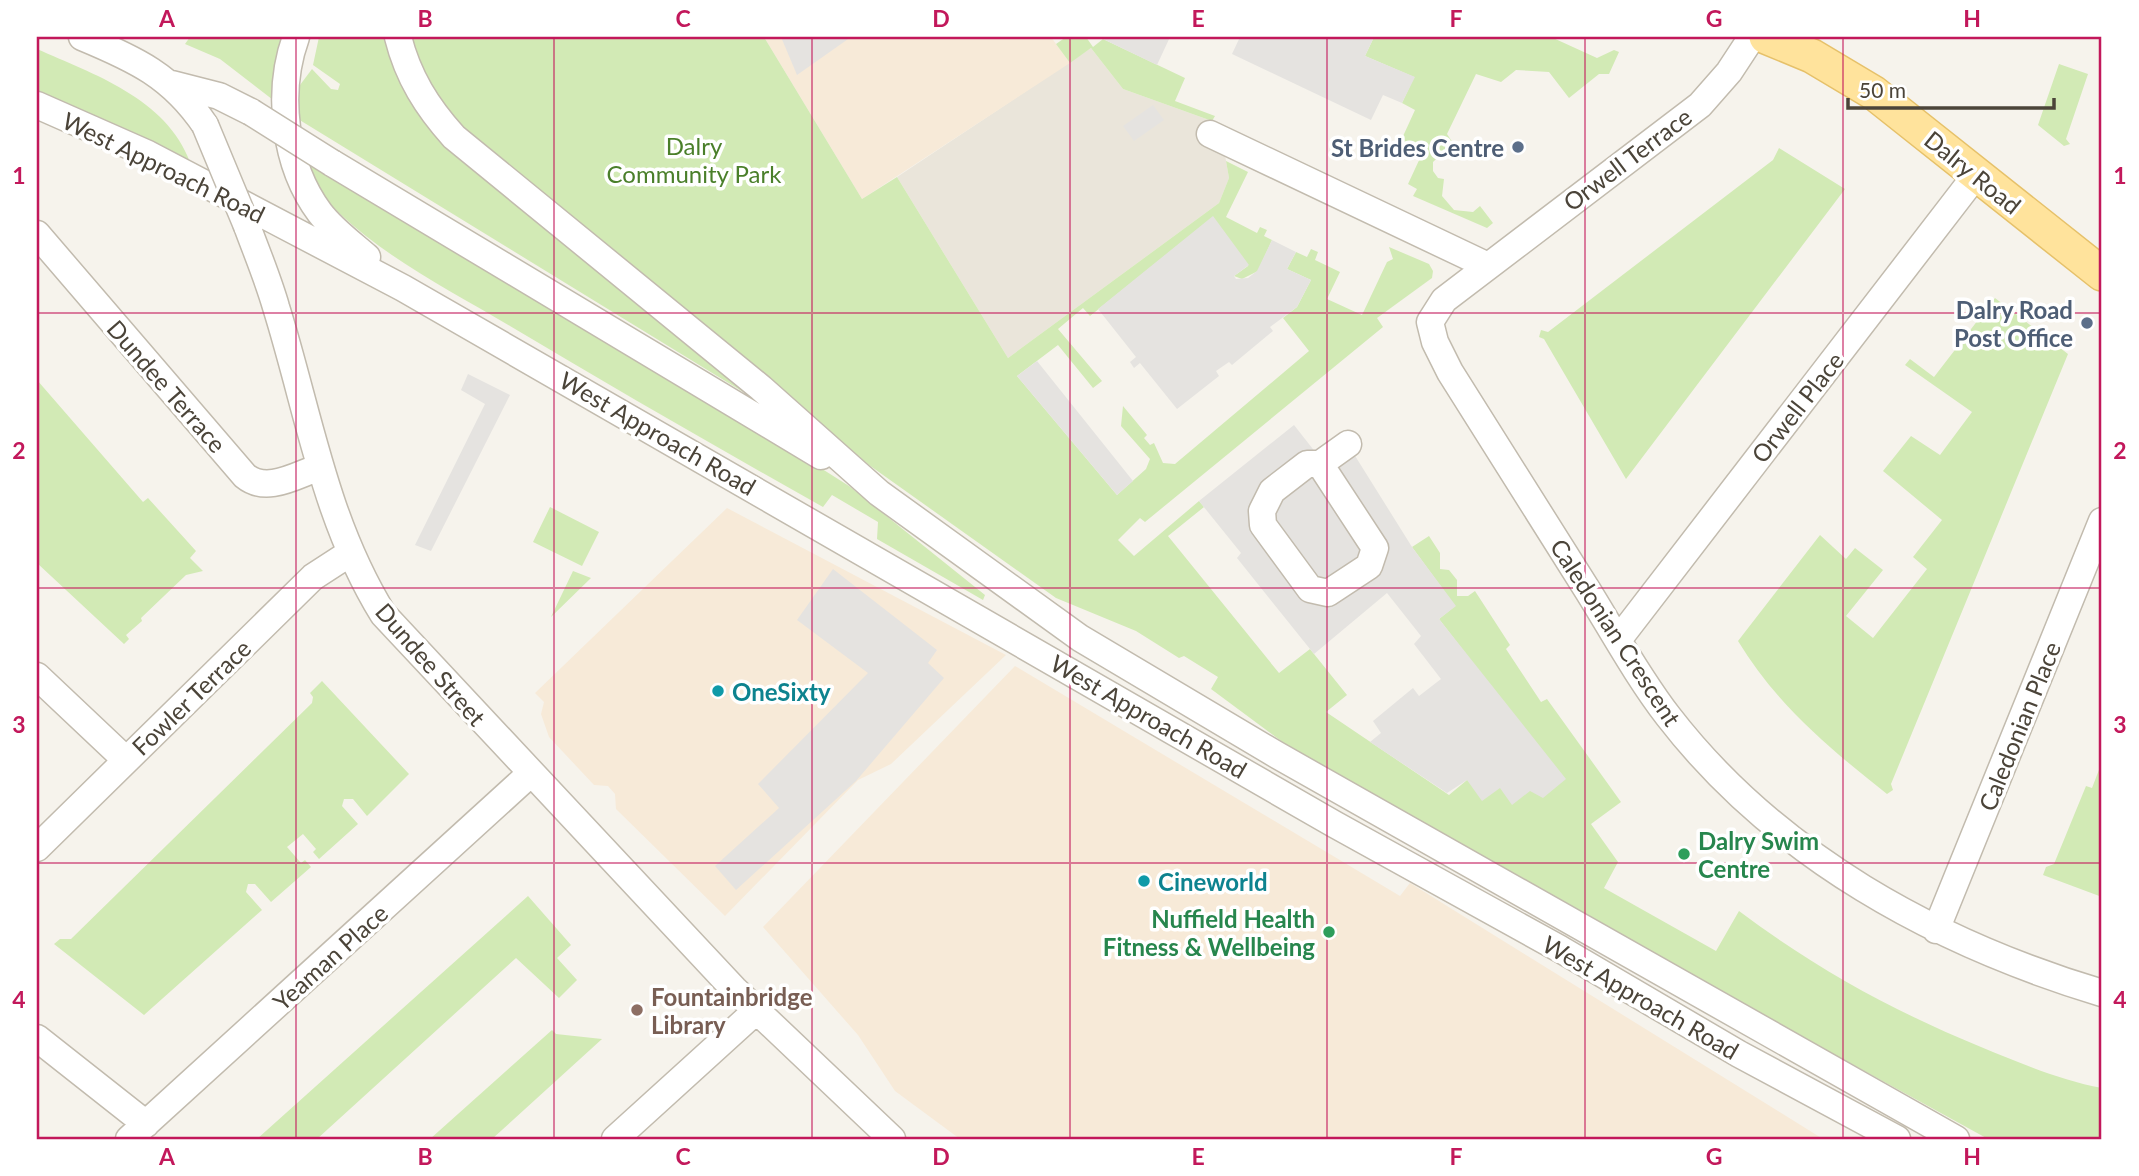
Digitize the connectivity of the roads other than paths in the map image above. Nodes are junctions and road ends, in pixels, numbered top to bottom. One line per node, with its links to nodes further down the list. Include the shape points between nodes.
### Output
1 (82, 37): 7 (street, Dundee Street, via 157,72)
2 (296, 37): 14 (street, West Approach Road, via 286,103 290,145 300,178 335,229)
3 (398, 37): 19 (street, West Approach Road, via 422,97 454,137 761,388)
4 (1752, 37): 12 (street, Orwell Terrace, via 1700,105)
5 (1766, 37): 6 (main road, Dalry Road)
6 (1815, 46): 10 (main road, Dalry Road)
7 (172, 84): 18 (street, Dundee Street, bridge, via 205,125 247,226 277,307); 19 (street, West Approach Road, bridge, via 219,96 251,112)
8 (37, 105): 14 (street, West Approach Road, via 148,154)
9 (1210, 134): 12 (street)
10 (1976, 175): 13 (main road, Dalry Road); 22 (street, Orwell Place)
11 (37, 234): 18 (street, Dundee Terrace, via 245,476 268,485)
12 (1486, 265): 15 (street, Orwell Terrace)
13 (2102, 271)
14 (403, 288): 34 (street, West Approach Road, via 1739,1055)
15 (1432, 315): 22 (street, Caledonian Crescent, via 1430,328 1446,365)
16 (1348, 444): 17 (street)
17 (1320, 464): 17 (street, via 1307,464 1272,491 1261,517 1310,589 1328,593 1369,566 1375,548)
18 (320, 467): 21 (street, Dundee Street)
19 (879, 493): 35 (street, West Approach Road, via 1091,645)
20 (2102, 521): 27 (street, Caledonian Place)
21 (350, 553): 24 (street, Fowler Terrace, via 313,577); 25 (street, Dundee Street, via 383,614)
22 (1618, 640): 27 (street, Caledonian Crescent, via 1670,718 1745,799 1829,866)
23 (37, 676): 24 (street)
24 (126, 760): 26 (street, Fowler Terrace)
25 (530, 774): 29 (street, Dundee Street); 31 (street, Yeaman Place)
26 (37, 848)
27 (1936, 930): 28 (street, Caledonian Crescent)
28 (2102, 993)
29 (756, 1011): 32 (street); 33 (street, Dundee Street)
30 (37, 1038): 31 (street)
31 (138, 1131)
32 (615, 1139)
33 (892, 1139)
34 (1897, 1139)
35 (1956, 1139)

